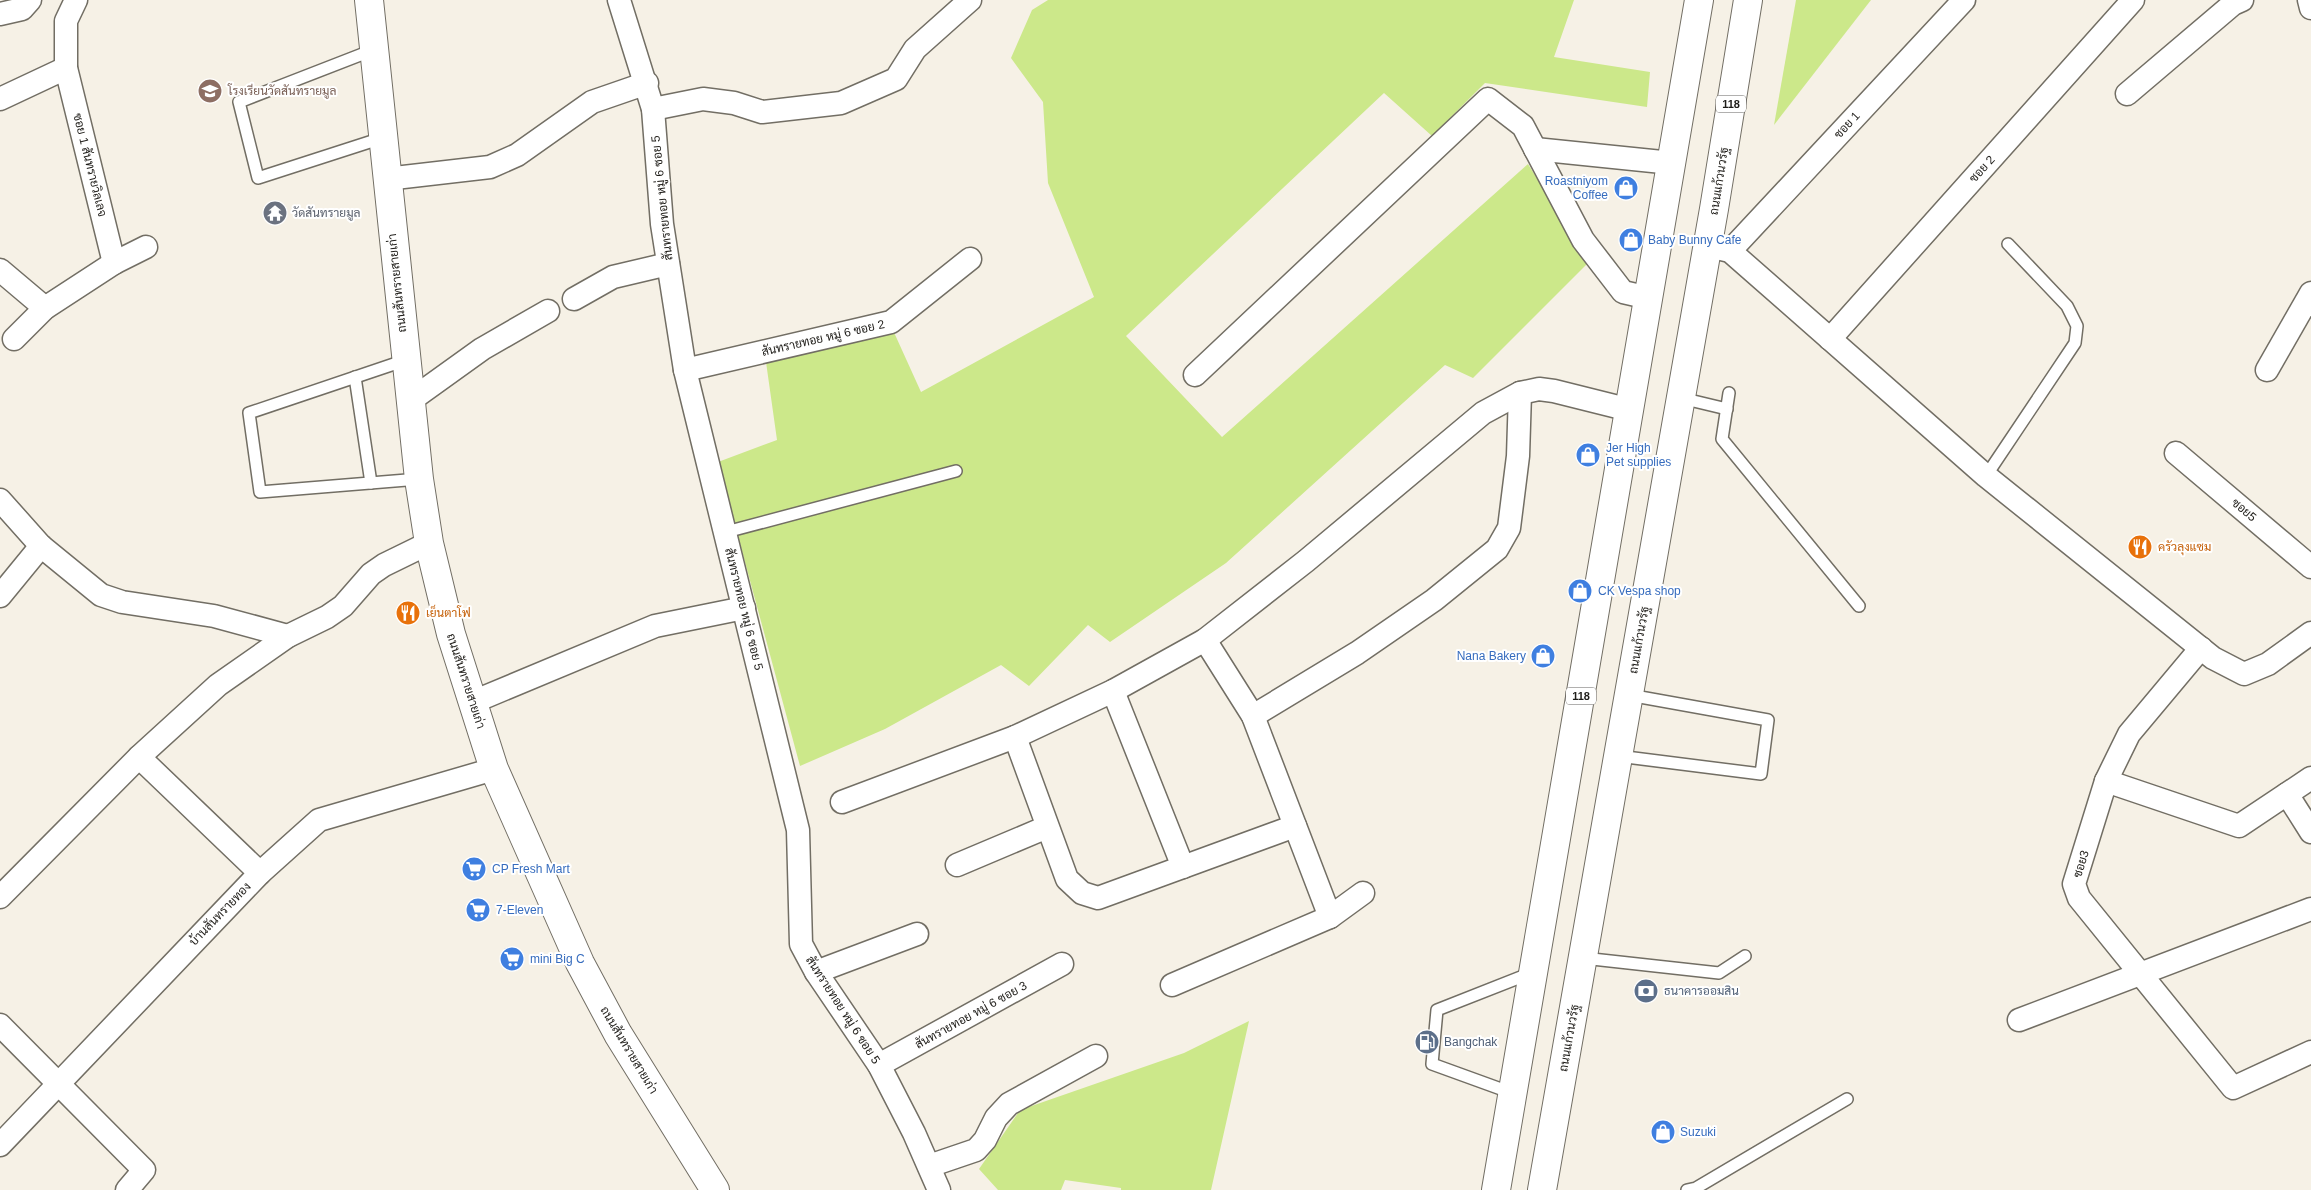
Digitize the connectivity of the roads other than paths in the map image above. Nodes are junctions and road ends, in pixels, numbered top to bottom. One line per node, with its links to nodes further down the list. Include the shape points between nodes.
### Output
1 (30, 0): 13 (street, via 22,8)
2 (76, 0): 15 (street, ซอย 1 สันทรายวิลเลจ, via 66,22)
3 (369, 0): 14 (main road, ถนนสันทรายสายเก่า)
4 (619, 0): 16 (street, สันทรายทอย หมู่ 6 ซอย 5)
5 (970, 0): 19 (street, via 915,48 896,79 841,103 762,112 734,103 703,99)
6 (1698, 0): 22 (main road, 118)
7 (1748, 0): 26 (main road, ถนนแก้วนวรัฐ / 118)
8 (1964, 0): 26 (street, ซอย 1)
9 (2133, 0): 37 (street, ซอย 2)
10 (2242, 0): 17 (street, via 2233,4)
11 (2309, 0): 12 (street)
12 (2311, 8)
13 (0, 14)
14 (374, 50): 20 (main road, ถนนสันทรายสายเก่า); 20 (lane, via 239,102 258,178)
15 (66, 68): 18 (street); 28 (street, ซอย 1 สันทรายวิลเลจ)
16 (646, 83): 19 (street, สันทรายทอย หมู่ 6 ซอย 5); 23 (street, via 592,102 516,155 490,167)
17 (2127, 94)
18 (0, 99)
19 (653, 109): 29 (street, สันทรายทอย หมู่ 6 ซอย 5)
20 (382, 138): 23 (main road, ถนนสันทรายสายเก่า)
21 (1535, 149): 22 (street); 32 (street, via 1583,240 1623,292); 41 (street, via 1523,126 1488,99)
22 (1672, 163): 32 (main road, 118)
23 (386, 179): 38 (main road, ถนนสันทรายสายเก่า)
24 (2008, 244): 51 (lane, via 2067,306 2077,326 2075,344)
25 (146, 247): 28 (street)
26 (1719, 249): 37 (street); 45 (main road, ถนนแก้วนวรัฐ / 118)
27 (970, 259): 39 (street, สันทรายทอย หมู่ 6 ซอย 2, via 891,322)
28 (114, 263): 34 (street)
29 (668, 264): 33 (street, via 613,277); 39 (street, สันทรายทอย หมู่ 6 ซอย 5)
30 (0, 270): 34 (street)
31 (2311, 293): 40 (street)
32 (1649, 298): 48 (main road, 118)
33 (574, 299)
34 (45, 308): 36 (street)
35 (548, 312): 46 (street, via 482,349)
36 (14, 339)
37 (1830, 339): 51 (street)
38 (406, 360): 42 (lane); 46 (main road, ถนนสันทรายสายเก่า)
39 (685, 370): 55 (street, สันทรายทอย หมู่ 6 ซอย 5)
40 (2267, 370)
41 (1195, 374)
42 (355, 377): 53 (lane); 53 (lane, via 249,412 260,492)
43 (1520, 393): 48 (street, via 1554,390); 64 (street, via 1483,413 1306,561); 69 (street, via 1518,456 1509,528 1497,549 1426,606 1357,653)
44 (1729, 394): 47 (lane)
45 (1681, 398): 47 (lane); 67 (main road, ถนนแก้วนวรัฐ / 118)
46 (411, 400): 52 (main road, ถนนสันทรายสายเก่า)
47 (1727, 409): 60 (lane, via 1722,439)
48 (1630, 410): 93 (main road, 118)
49 (2176, 453): 58 (street, ซอย5)
50 (956, 471): 55 (lane)
51 (1986, 476): 65 (street)
52 (419, 479): 53 (lane); 56 (main road, ถนนสันทรายสายเก่า)
53 (371, 483)
54 (0, 500): 57 (street)
55 (726, 532): 61 (street, สันทรายทอย หมู่ 6 ซอย 5)
56 (429, 543): 62 (street, via 384,565 371,574 343,606); 68 (main road, ถนนสันทรายสายเก่า, via 451,634)
57 (41, 546): 59 (street); 62 (street, via 100,595 122,602 214,616)
58 (2311, 567)
59 (1, 592)
60 (1859, 606)
61 (744, 608): 68 (street, via 655,626); 92 (street, สันทรายทอย หมู่ 6 ซอย 5, via 798,830 801,944)
62 (288, 636): 72 (street, via 218,685)
63 (2309, 638): 65 (street, via 2268,664 2244,674)
64 (1205, 640): 66 (street); 69 (street)
65 (2201, 648): 75 (street, ซอย3, via 2129,734)
66 (1113, 691): 70 (street); 82 (street)
67 (1629, 695): 71 (main road, ถนนแก้วนวรัฐ / 118); 71 (lane, via 1768,720 1761,774)
68 (473, 702): 73 (main road, ถนนสันทรายสายเก่า)
69 (1253, 716): 78 (street)
70 (1015, 737): 77 (street); 79 (street)
71 (1618, 756): 90 (main road, ถนนแก้วนวรัฐ / 118)
72 (138, 757): 83 (street); 85 (street)
73 (494, 769): 83 (street, บ้านสันทรายทอง, via 319,820); 108 (main road, ถนนสันทรายสายเก่า, via 580,963 618,1034)
74 (2311, 778): 76 (street)
75 (2106, 781): 76 (street, via 2239,826); 94 (street, ซอย3, via 2074,884 2078,898)
76 (2287, 794): 80 (street)
77 (842, 802)
78 (1295, 826): 82 (street); 87 (street)
79 (1047, 828): 81 (street); 82 (street, via 1067,879 1082,893 1098,898)
80 (2311, 832)
81 (958, 865)
82 (1183, 867)
83 (260, 873): 101 (street, บ้านสันทรายทอง)
84 (1363, 893): 87 (street)
85 (0, 897)
86 (2311, 909): 94 (street)
87 (1330, 917): 95 (street)
88 (917, 934): 92 (street)
89 (1746, 956): 90 (lane, via 1718,973)
90 (1583, 958): 111 (main road, ถนนแก้วนวรัฐ / 118)
91 (1062, 964): 100 (street, สันทรายทอย หมู่ 6 ซอย 3)
92 (816, 972): 100 (street, สันทรายทอย หมู่ 6 ซอย 5)
93 (1533, 972): 102 (main road, 118); 102 (lane, via 1437,1010 1432,1064)
94 (2140, 974): 96 (street); 98 (street, ซอย3, via 2233,1088)
95 (1172, 984)
96 (2019, 1020)
97 (0, 1025): 101 (street)
98 (2311, 1052)
99 (1096, 1056): 105 (street, via 1009,1104 976,1150)
100 (879, 1065): 105 (street, สันทรายทอย หมู่ 6 ซอย 5)
101 (59, 1083): 104 (street, บ้านสันทรายทอง); 107 (street, via 144,1170)
102 (1512, 1093): 110 (main road, 118)
103 (1847, 1099): 106 (lane)
104 (0, 1145)
105 (929, 1166): 109 (street, สันทรายทอย หมู่ 6 ซอย 5)
106 (1693, 1189)
107 (127, 1190)
108 (715, 1190)
109 (939, 1190)
110 (1496, 1190)
111 (1542, 1190)

